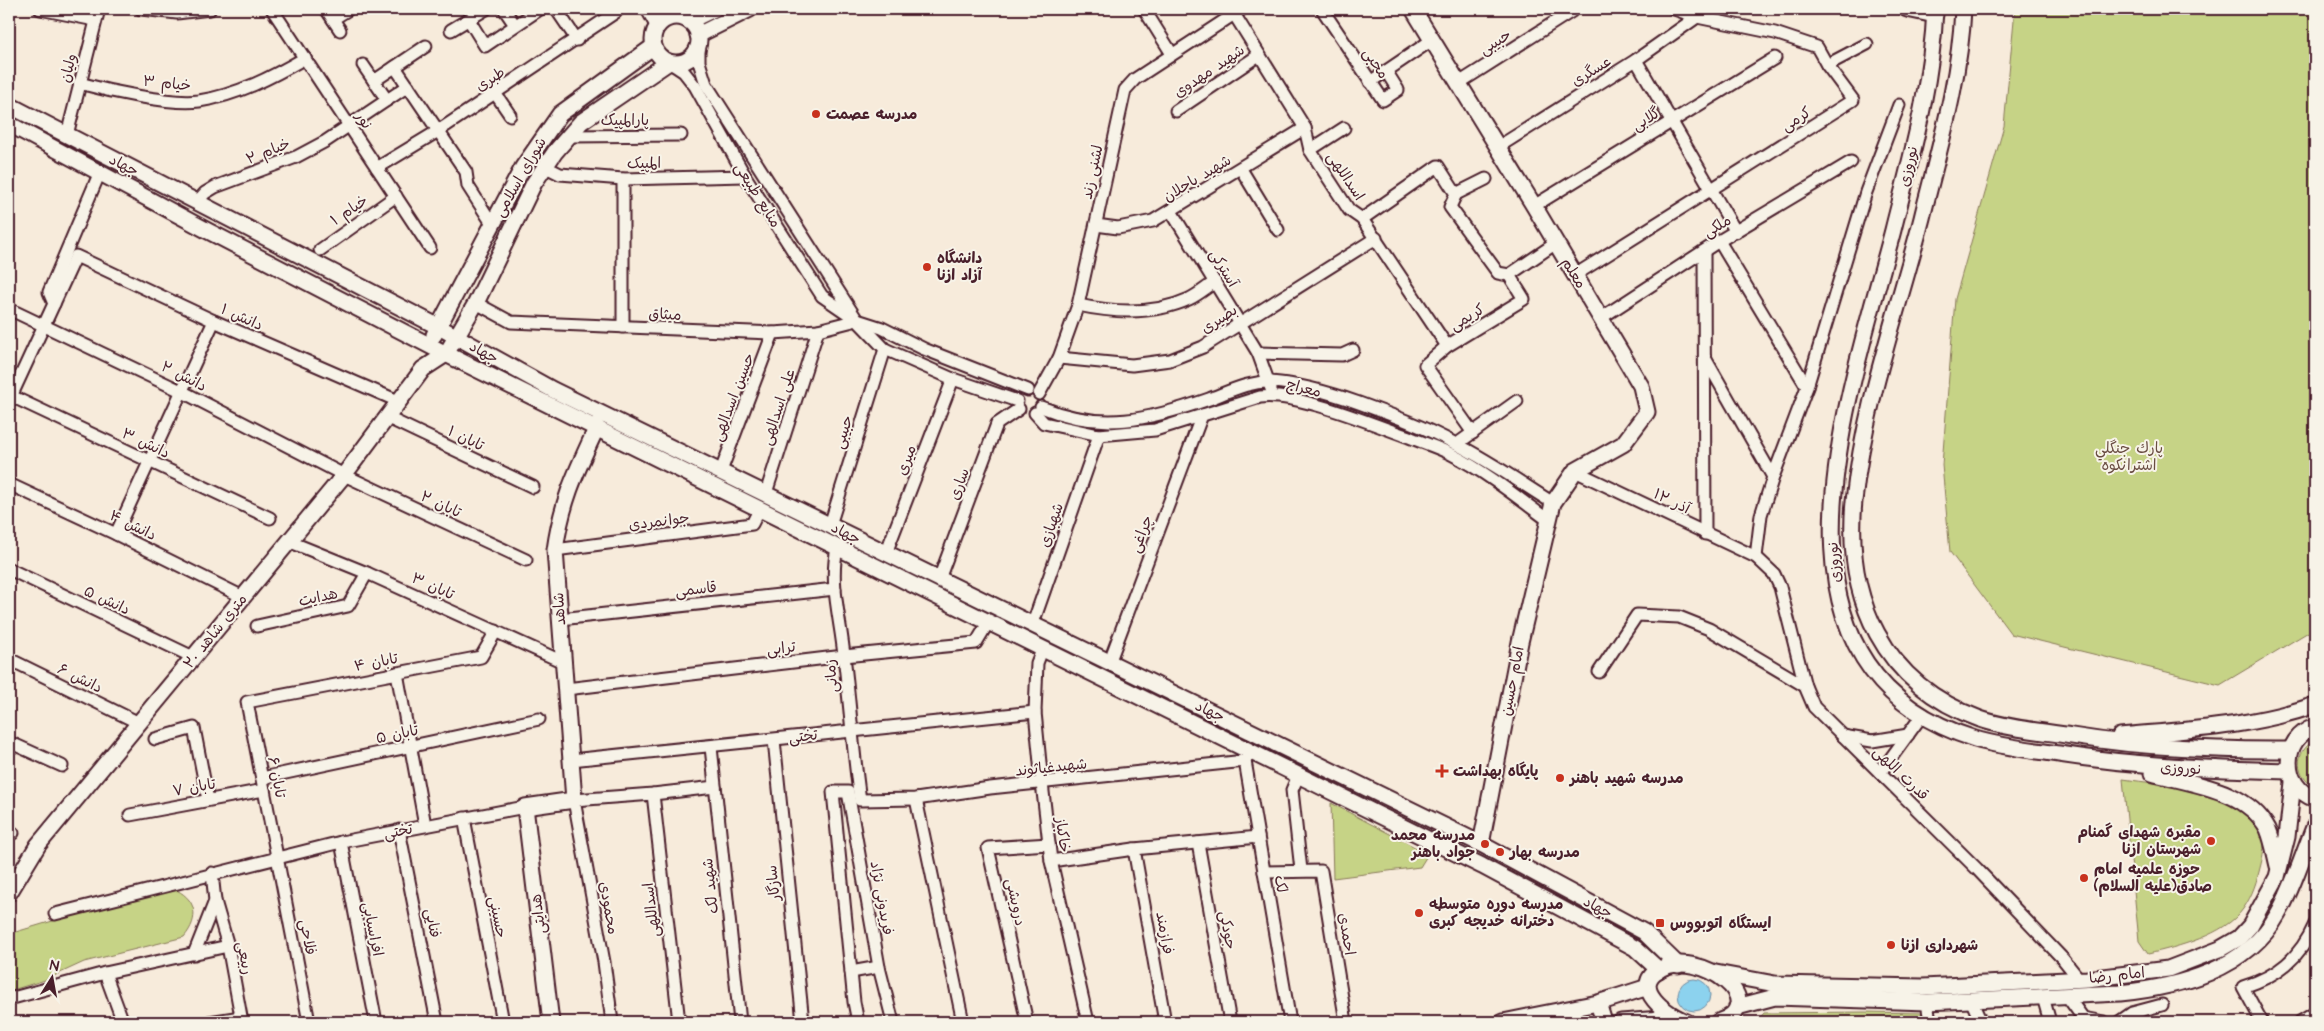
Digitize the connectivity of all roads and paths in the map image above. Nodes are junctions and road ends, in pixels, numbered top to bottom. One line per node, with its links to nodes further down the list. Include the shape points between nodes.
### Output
1 (40, 9): 28 (street)
2 (99, 9): 28 (street, ولیان)
3 (141, 9): 4 (street, via 177,13)
4 (210, 9)
5 (272, 9): 43 (street, نور)
6 (326, 9): 27 (street)
7 (349, 9): 27 (street)
8 (486, 9): 29 (street)
9 (504, 9): 31 (street)
10 (540, 9): 31 (street)
11 (556, 9): 36 (street)
12 (649, 9): 32 (main road)
13 (714, 9): 30 (main road)
14 (750, 9): 35 (main road)
15 (1144, 9): 41 (street)
16 (1322, 9): 52 (street, محبی)
17 (1674, 9): 26 (street, کرمی)
18 (1907, 9): 24 (main road, نوروزی)
19 (1963, 9): 195 (main road, نوروزی, via 1947,120 1860,458 1854,503 1856,577 1863,604 1881,642 1897,662 1934,695 1981,719)
20 (1236, 10): 41 (street, لشنی زند); 42 (street, اسداللهی)
21 (1417, 10): 37 (main road, معلم)
22 (1572, 11): 54 (street, حبیبی)
23 (616, 12): 36 (street, طبری)
24 (1935, 12): 186 (main road, نوروزی, via 1933,46 1921,112 1847,405 1837,464 1832,546 1834,579 1850,636 1879,679 1900,699)
25 (671, 13): 30 (main road); 32 (main road)
26 (1697, 17): 45 (street, عسگری); 48 (street, کرمی, via 1775,32 1817,47)
27 (333, 19): 33 (street)
28 (96, 20): 53 (street, ولیان)
29 (469, 20): 31 (street, via 485,46); 34 (street)
30 (689, 21): 35 (main road)
31 (515, 25)
32 (658, 25): 40 (main road, via 654,32)
33 (340, 30)
34 (451, 30)
35 (699, 39): 46 (main road, via 692,57); 106 (street, منابع طبیعی, via 699,62 706,84)
36 (577, 40): 56 (street, طبری)
37 (1432, 40): 50 (street); 54 (main road, معلم)
38 (1867, 44): 48 (street)
39 (426, 46): 49 (street)
40 (654, 46): 46 (main road, via 662,59); 88 (main road, شورای اسلامی, via 560,114 523,167)
41 (1172, 54): 89 (street, لشنی زند, via 1134,79 1125,90)
42 (1259, 55): 60 (street, شهید مهدوی); 65 (street, اسداللهی)
43 (304, 58): 53 (street, خیام ۳, via 263,81 198,101 107,91); 64 (street, نور)
44 (1775, 58): 62 (street, گلابی)
45 (1636, 60): 62 (street); 71 (street, عسگری)
46 (670, 62): 70 (main road, شورای اسلامی, via 595,112); 78 (street, منابع طبیعی, via 695,86)
47 (363, 65): 51 (street)
48 (1827, 65): 81 (street, کرمی, via 1853,100)
49 (395, 67): 51 (street); 55 (street)
50 (1386, 71): 52 (street); 52 (street, محبی, via 1398,90 1383,100)
51 (374, 81): 57 (street)
52 (1370, 82)
53 (79, 83): 68 (street, ولیان)
54 (1459, 83): 71 (main road, معلم)
55 (408, 86): 57 (street, خیام ۲); 67 (street)
56 (495, 93): 61 (street); 67 (street, طبری)
57 (387, 100): 64 (street, خیام ۲)
58 (1899, 105): 126 (street, via 1866,192)
59 (9, 106): 68 (main road, جهاد)
60 (1176, 111)
61 (510, 115)
62 (1671, 121): 81 (street); 85 (street, گلابی)
63 (9, 124): 77 (main road, جهاد)
64 (349, 126): 75 (street, نور); 84 (street, خیام ۲, via 296,157 215,187)
65 (1305, 128): 72 (street, اسداللهی); 76 (street, شهید باجلان)
66 (1344, 128): 72 (street)
67 (438, 131): 75 (street, طبری); 88 (street, via 466,172 468,186)
68 (67, 135): 84 (main road, جهاد)
69 (681, 135): 70 (street, پارالمپیک)
70 (570, 136): 74 (main road, شورای اسلامی)
71 (1498, 147): 85 (main road, معلم)
72 (1310, 150): 87 (street, اسداللهی, via 1349,210)
73 (1851, 162): 91 (street, ملکی)
74 (546, 167): 79 (street, المپیک, via 560,174); 101 (main road, شورای اسلامی, via 534,183)
75 (377, 168): 83 (street, نور)
76 (1241, 169): 86 (street, شهید باجلان); 90 (street)
77 (100, 172): 102 (street, via 49,292); 115 (main road, جهاد)
78 (745, 176): 79 (street, المپیک); 106 (street, منابع طبیعی, via 822,296)
79 (623, 179): 111 (street)
80 (1486, 179): 82 (street)
81 (1712, 191): 91 (street); 99 (street, کرمی)
82 (1456, 194): 87 (street, via 1438,166); 98 (street, via 1450,206 1498,273)
83 (396, 196): 95 (street, نور); 96 (street, خیام ۱)
84 (197, 202): 110 (main road, جهاد)
85 (1534, 206): 94 (main road, معلم)
86 (1171, 211): 89 (street, شهید باجلان, via 1139,225 1118,228); 100 (street, آسترکی)
87 (1362, 219): 92 (street, اسداللهی)
88 (492, 225): 110 (main road, شورای اسلامی)
89 (1096, 225): 103 (street, لشنی زند)
90 (1278, 230)
91 (1736, 232): 93 (street, ملکی)
92 (1376, 238): 108 (street, بصیری); 116 (street, اسداللهی)
93 (1720, 241): 97 (street, ملکی); 126 (street)
94 (1556, 243): 98 (street); 99 (main road, معلم)
95 (430, 248)
96 (320, 250)
97 (1704, 251): 105 (street, ملکی); 121 (street)
98 (1509, 275): 116 (street, کریمی, via 1524,299)
99 (1575, 275): 105 (main road, معلم)
100 (1215, 282): 103 (street, via 1190,299 1158,310 1104,311); 108 (street, آسترکی)
101 (476, 303): 111 (street, میثاق, via 511,322); 114 (main road, شورای اسلامی)
102 (54, 304): 107 (street, دانش ۱, via 76,256); 109 (street)
103 (1078, 305): 122 (street, لشنی زند)
104 (9, 309): 109 (street, دانش ۲)
105 (1601, 318): 143 (main road, معلم, via 1641,386 1647,412 1623,444)
106 (856, 320): 112 (street, میثاق); 117 (street, منابع طبیعی); 128 (street, منابع طبیعی)
107 (214, 321): 127 (street); 131 (street, دانش ۱)
108 (1239, 323): 119 (street, آسترکی); 122 (street, بصیری, via 1203,347 1170,360 1132,365)
109 (44, 325): 127 (street, دانش ۲); 130 (street)
110 (439, 327): 114 (main road, جهاد); 115 (main road, شورای اسلامی)
111 (623, 327): 113 (street, میثاق)
112 (818, 330): 113 (street, میثاق); 148 (street, علی اسدالهی)
113 (773, 333): 142 (street, حسین اسدالهی)
114 (457, 337): 120 (main road, شورای اسلامی); 142 (main road, جهاد, via 553,390)
115 (428, 344): 120 (main road, جهاد); 123 (main road, ۲۰ متری شاهد)
116 (1448, 346): 138 (street, کریمی, via 1425,365)
117 (885, 348): 124 (street, منابع طبیعی); 153 (street, حبیبی)
118 (1353, 350): 119 (street, via 1342,356)
119 (1258, 353): 125 (street, آسترکی)
120 (446, 354): 123 (main road, ۲۰ متری شاهد); 137 (main road, جهاد)
121 (1704, 356): 145 (street); 155 (street)
122 (1059, 358): 128 (street, لشنی زند)
123 (423, 369): 131 (main road, ۲۰ متری شاهد)
124 (954, 379): 133 (street, منابع طبیعی); 159 (street, میری)
125 (1269, 382): 129 (street, آسترکی); 134 (street, معراج, via 1244,386 1173,412 1127,420 1091,422); 140 (street, معراج, via 1340,397)
126 (1807, 387): 145 (street)
127 (181, 391): 141 (street); 144 (street, دانش ۲)
128 (1033, 392): 133 (street, ساری, via 1018,396); 134 (street)
129 (1272, 395): 135 (street, معراج); 152 (street, معراج, via 1367,422 1450,453)
130 (9, 397): 141 (street, دانش ۳)
131 (398, 401): 136 (main road, ۲۰ متری شاهد)
132 (1517, 401): 138 (street)
133 (1018, 405): 134 (street, منابع طبیعی, via 1028,414); 164 (street, ساری, via 997,424)
134 (1038, 410): 139 (street, معراج, via 1044,423)
135 (1202, 415): 139 (street, معراج, via 1155,430); 177 (street, چراغی)
136 (386, 416): 144 (main road, ۲۰ متری شاهد); 147 (street, تابان ۱)
137 (597, 427): 150 (main road, جهاد); 158 (main road, شاهد, via 569,487 559,518)
138 (1473, 433): 140 (street)
139 (1099, 435): 170 (street, شهبازی)
140 (1457, 444): 149 (street, معراج)
141 (148, 461): 151 (street, دانش ۳); 154 (street)
142 (720, 471): 148 (main road, جهاد)
143 (1575, 471): 149 (main road, معلم); 155 (street, ۱۲ آذر)
144 (344, 475): 156 (main road, ۲۰ متری شاهد); 161 (street, تابان ۲)
145 (1773, 477): 160 (street, via 1761,515)
146 (9, 484): 154 (street, دانش ۴)
147 (533, 487)
148 (766, 493): 153 (main road, جهاد)
149 (1553, 503): 152 (main road, معلم)
150 (760, 510): 157 (main road, جهاد); 158 (street, جوانمردی, via 752,524)
151 (270, 518)
152 (1548, 520): 229 (main road, امام حسین, via 1520,642)
153 (830, 525): 159 (main road, جهاد)
154 (116, 534): 166 (street, دانش ۴)
155 (1705, 534): 160 (street, ۱۲ آذر)
156 (288, 541): 163 (street, تابان ۳); 166 (main road, ۲۰ متری شاهد)
157 (838, 549): 165 (street, زمانی, via 834,564); 168 (main road, جهاد)
158 (555, 550): 167 (main road, شاهد)
159 (886, 553): 164 (main road, جهاد)
160 (1756, 557): 180 (street, قدرت اللهی, via 1774,574 1780,587)
161 (526, 560)
162 (9, 569): 174 (street, دانش ۵)
163 (367, 573): 169 (street, هدایت, via 348,606); 171 (street, تابان ۳)
164 (939, 579): 170 (main road, جهاد)
165 (836, 589): 167 (street, قاسمی); 173 (street, زمانی)
166 (243, 597): 174 (main road, ۲۰ متری شاهد)
167 (560, 619): 176 (main road, شاهد)
168 (988, 623): 172 (main road, جهاد); 173 (street, ترابی, via 976,643)
169 (257, 626)
170 (1032, 626): 177 (main road, جهاد)
171 (496, 632): 176 (street, تابان ۳); 179 (street, تابان ۴, via 481,657)
172 (1042, 650): 185 (street, خاکباز, via 1037,663); 189 (main road, جهاد)
173 (844, 656): 181 (street, ترابی); 191 (street, زمانی)
174 (193, 657): 188 (main road, ۲۰ متری شاهد)
175 (9, 659): 188 (street, دانش ۶)
176 (564, 662): 181 (main road, شاهد)
177 (1108, 663): 184 (main road, جهاد)
178 (1599, 672): 180 (street, via 1637,615 1679,617 1709,629)
179 (397, 673): 182 (street, تابان ۴); 198 (street)
180 (1804, 686): 193 (street, قدرت اللهی, via 1814,707)
181 (566, 689): 202 (main road, شاهد)
182 (247, 702): 209 (street, تابان ۶)
183 (2315, 705): 195 (main road, via 2223,726)
184 (1199, 706): 189 (main road); 210 (main road, جهاد)
185 (1035, 712): 191 (street, تختی); 208 (street, خاکباز)
186 (1923, 714): 192 (street); 203 (main road, نوروزی, via 1975,738 2010,747)
187 (539, 719): 198 (street, تابان ۵)
188 (139, 723): 237 (main road, ۲۰ متری شاهد, via 38,845)
189 (1191, 723): 201 (main road, جهاد)
190 (2315, 727): 200 (main road, via 2302,734)
191 (850, 731): 196 (street, تختی); 217 (street, زمانی)
192 (1908, 735): 193 (street, via 1872,741); 205 (street)
193 (1843, 736): 205 (street, قدرت اللهی)
194 (155, 739): 215 (street, via 194,728)
195 (2090, 739): 200 (main road, نوروزی, via 2171,748)
196 (774, 740): 199 (street, تختی); 276 (street, سازگار)
197 (9, 742): 204 (street)
198 (409, 747): 209 (street, تابان ۵); 222 (street)
199 (711, 747): 202 (street, تختی); 211 (street, شهید لک)
200 (2290, 750): 207 (main road, امام رضا)
201 (1247, 757): 206 (main road, جهاد); 208 (street, شهید‌غیاثوند); 225 (street, لک)
202 (571, 760): 216 (main road, شاهد)
203 (2119, 763): 207 (main road, نوروزی); 234 (main road, via 2220,792 2246,804 2266,827)
204 (62, 766)
205 (1880, 773): 251 (street, قدرت اللهی, via 1977,869)
206 (1298, 776): 218 (main road, جهاد); 233 (street, via 1292,790)
207 (2291, 776): 214 (main road, via 2300,790); 234 (main road, امام رضا, via 2287,837)
208 (1042, 783): 213 (street, شهید‌غیاثوند); 228 (street, خاکباز)
209 (263, 784): 215 (street, تابان ۷); 231 (street, تابان ۶)
210 (1362, 786): 218 (main road); 229 (main road, جهاد)
211 (715, 787): 212 (street); 275 (street, شهید لک)
212 (653, 794): 216 (street); 274 (street, اسداللهی)
213 (916, 799): 217 (street, شهید‌غیاثوند); 279 (street)
214 (2315, 799)
215 (208, 800): 220 (street, تابان ۷)
216 (574, 800): 219 (main road, تختی); 273 (street, محمودی)
217 (860, 800)
218 (1352, 802): 243 (main road, جهاد, via 1482,866)
219 (525, 807): 221 (street, تختی); 272 (main road, هدایتی)
220 (130, 815)
221 (464, 818): 222 (street, تختی); 271 (street, حسینی)
222 (425, 825): 224 (street, تختی)
223 (2315, 825): 254 (main road, امام رضا, via 2278,914 2265,933 2225,965 2204,975 2151,990)
224 (399, 830): 226 (street, تختی); 270 (street, فنایی)
225 (1258, 837): 227 (street); 236 (street, لک)
226 (341, 842): 231 (street, تختی); 269 (street, افراسیابی)
227 (1198, 843): 230 (street); 283 (street, جودکی)
228 (1049, 844): 232 (street, خاکباز); 280 (street, درویشی, via 988,848)
229 (1482, 844): 241 (main road, جهاد)
230 (1134, 849): 232 (street); 282 (street, فرازمند)
231 (278, 858): 235 (street, تختی); 268 (street, فلاحی)
232 (1051, 861): 281 (street, خاکباز)
233 (1301, 870): 236 (street, احمدی); 285 (street, احمدی, via 1321,870)
234 (2279, 871): 251 (main road, امام رضا, via 2250,926 2239,938 2220,949 2168,969)
235 (217, 872): 238 (street); 239 (street, تختی)
236 (1264, 872): 284 (street, لک)
237 (9, 893)
238 (215, 901): 242 (street, ربیعی); 244 (street)
239 (55, 914)
240 (2315, 924): 294 (street, via 2306,945 2283,967 2268,979 2243,987)
241 (1644, 932): 243 (main road); 245 (main road, جهاد)
242 (228, 946): 244 (street); 263 (street, ربیعی)
243 (1635, 948): 247 (main road, جهاد)
244 (194, 954): 250 (street)
245 (1678, 965): 247 (main road); 249 (main road)
246 (879, 968): 248 (street); 248 (street, فریدونی نژاد, via 848,792 833,792); 278 (street, فریدونی نژاد)
247 (1659, 970): 252 (main road, via 1651,977)
248 (851, 972): 277 (street)
249 (1716, 972): 253 (main road); 262 (main road, via 1736,992 1738,1002)
250 (105, 973): 256 (street); 266 (street)
251 (2079, 979): 253 (main road, امام رضا)
252 (1648, 986): 259 (main road); 264 (main road, via 1659,1007)
253 (1817, 993): 258 (main road, امام رضا); 262 (main road, via 1775,997)
254 (2067, 996): 255 (main road, امام رضا); 292 (street, via 2083,1018)
255 (2043, 997): 257 (main road, امام رضا); 291 (street)
256 (9, 999)
257 (1971, 1000): 258 (main road, امام رضا); 290 (street)
258 (1927, 1002): 289 (street)
259 (1598, 1003): 286 (main road); 287 (main road)
260 (2162, 1005): 293 (street, via 2132,1013)
261 (2315, 1013): 295 (street)
262 (1728, 1018)
263 (242, 1020): 267 (street)
264 (1681, 1020): 265 (main road)
265 (1645, 1021): 288 (main road)
266 (123, 1022)
267 (209, 1022)
268 (309, 1022)
269 (376, 1022)
270 (437, 1022)
271 (503, 1022)
272 (551, 1022)
273 (612, 1022)
274 (680, 1022)
275 (740, 1022)
276 (803, 1022)
277 (858, 1022)
278 (893, 1022)
279 (963, 1022)
280 (1027, 1022)
281 (1088, 1022)
282 (1165, 1022)
283 (1230, 1022)
284 (1290, 1022)
285 (1346, 1022)
286 (1503, 1022)
287 (1604, 1022)
288 (1621, 1022)
289 (1930, 1022)
290 (1981, 1022)
291 (2050, 1022)
292 (2104, 1022)
293 (2119, 1022)
294 (2262, 1022)
295 (2300, 1022)

